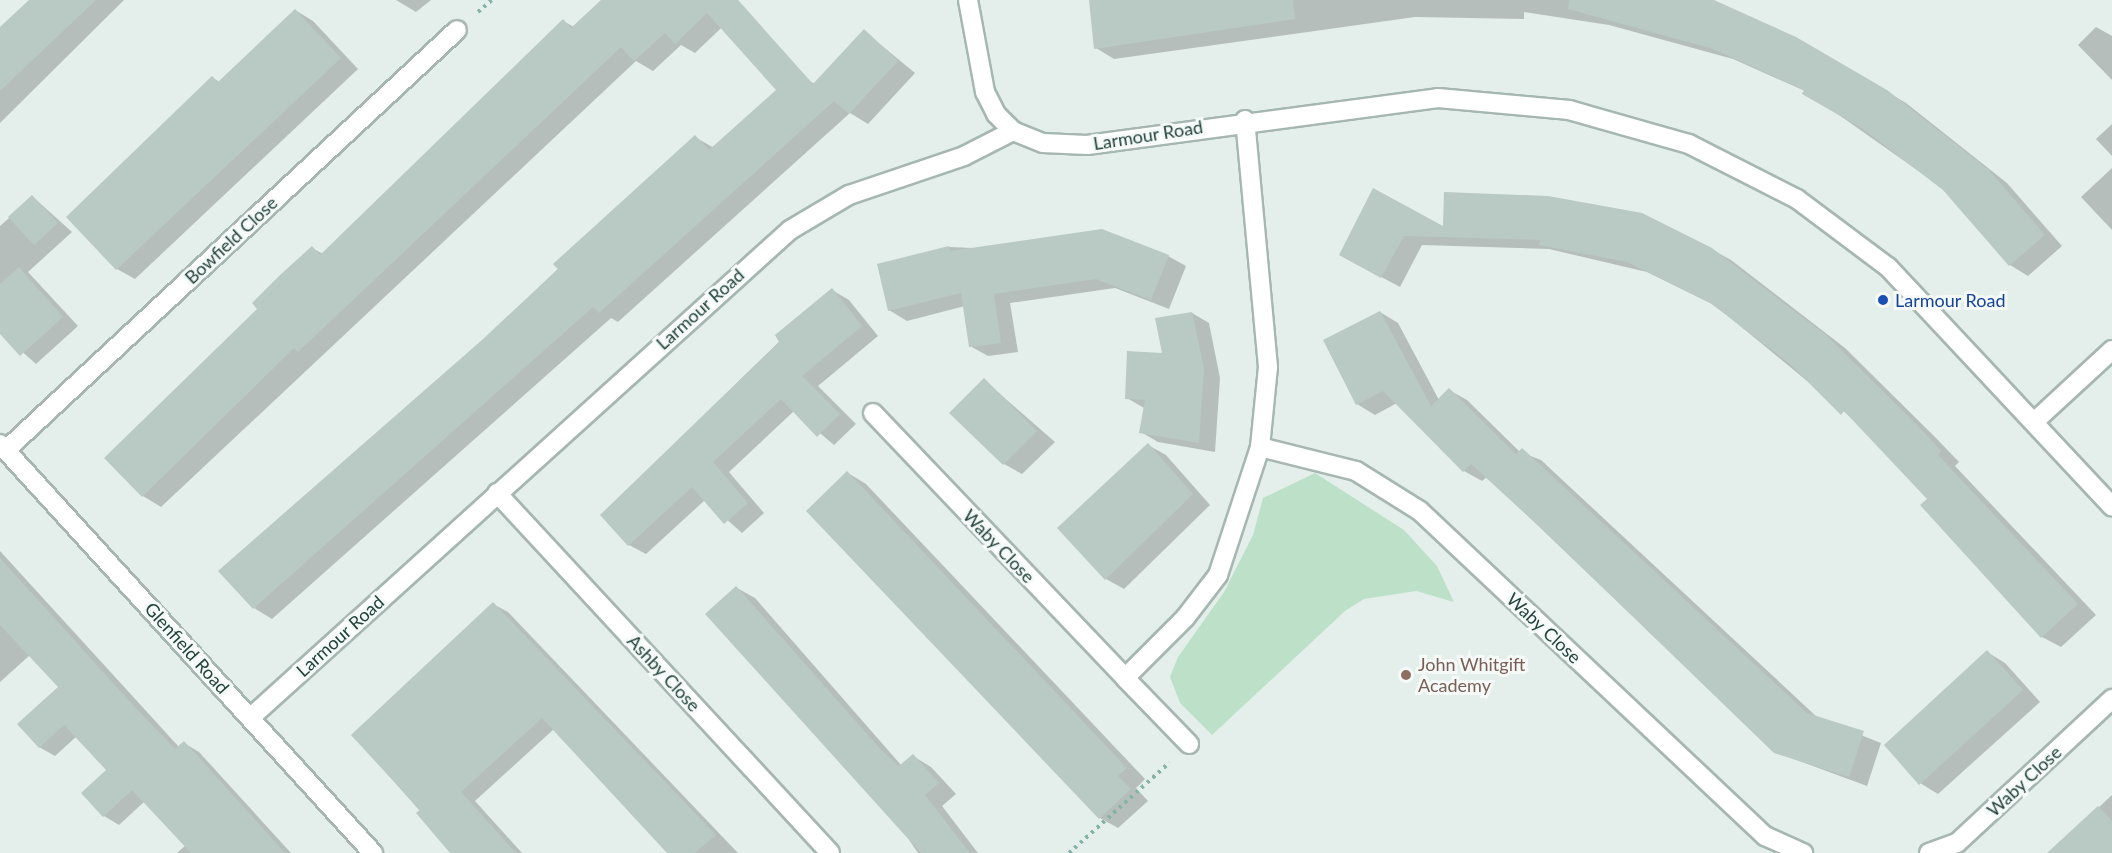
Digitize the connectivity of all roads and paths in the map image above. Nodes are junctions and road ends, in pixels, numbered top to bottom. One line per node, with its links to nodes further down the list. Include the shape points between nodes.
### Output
1 (968, 0): 4 (street, via 985,92)
2 (457, 30): 8 (street, Bowfield Close)
3 (1245, 120): 4 (street, Larmour Road, via 1078,145 1043,143); 7 (street, Larmour Road, via 1438,98 1498,101 1569,110 1689,144 1797,200 1888,267); 9 (street, via 1267,355)
4 (1012, 131): 10 (street, Larmour Road, via 964,156 897,175 817,210 758,256)
5 (2112, 350): 7 (street)
6 (873, 413): 12 (street, Waby Close)
7 (2034, 422): 11 (street, Larmour Road)
8 (3, 447): 14 (street, Glenfield Road)
9 (1260, 447): 12 (street, via 1218,575 1185,618); 19 (street, Waby Close, via 1356,471 1420,510 1766,836)
10 (497, 493): 14 (street, Larmour Road); 17 (street, Ashby Close)
11 (2112, 506)
12 (1125, 678): 15 (street, Waby Close)
13 (2112, 699): 20 (street, Waby Close, via 1957,843)
14 (250, 718): 16 (street, Glenfield Road)
15 (1189, 744): 18 (path)
16 (374, 853)
17 (830, 853)
18 (1069, 853)
19 (1803, 853)
20 (1929, 853)

